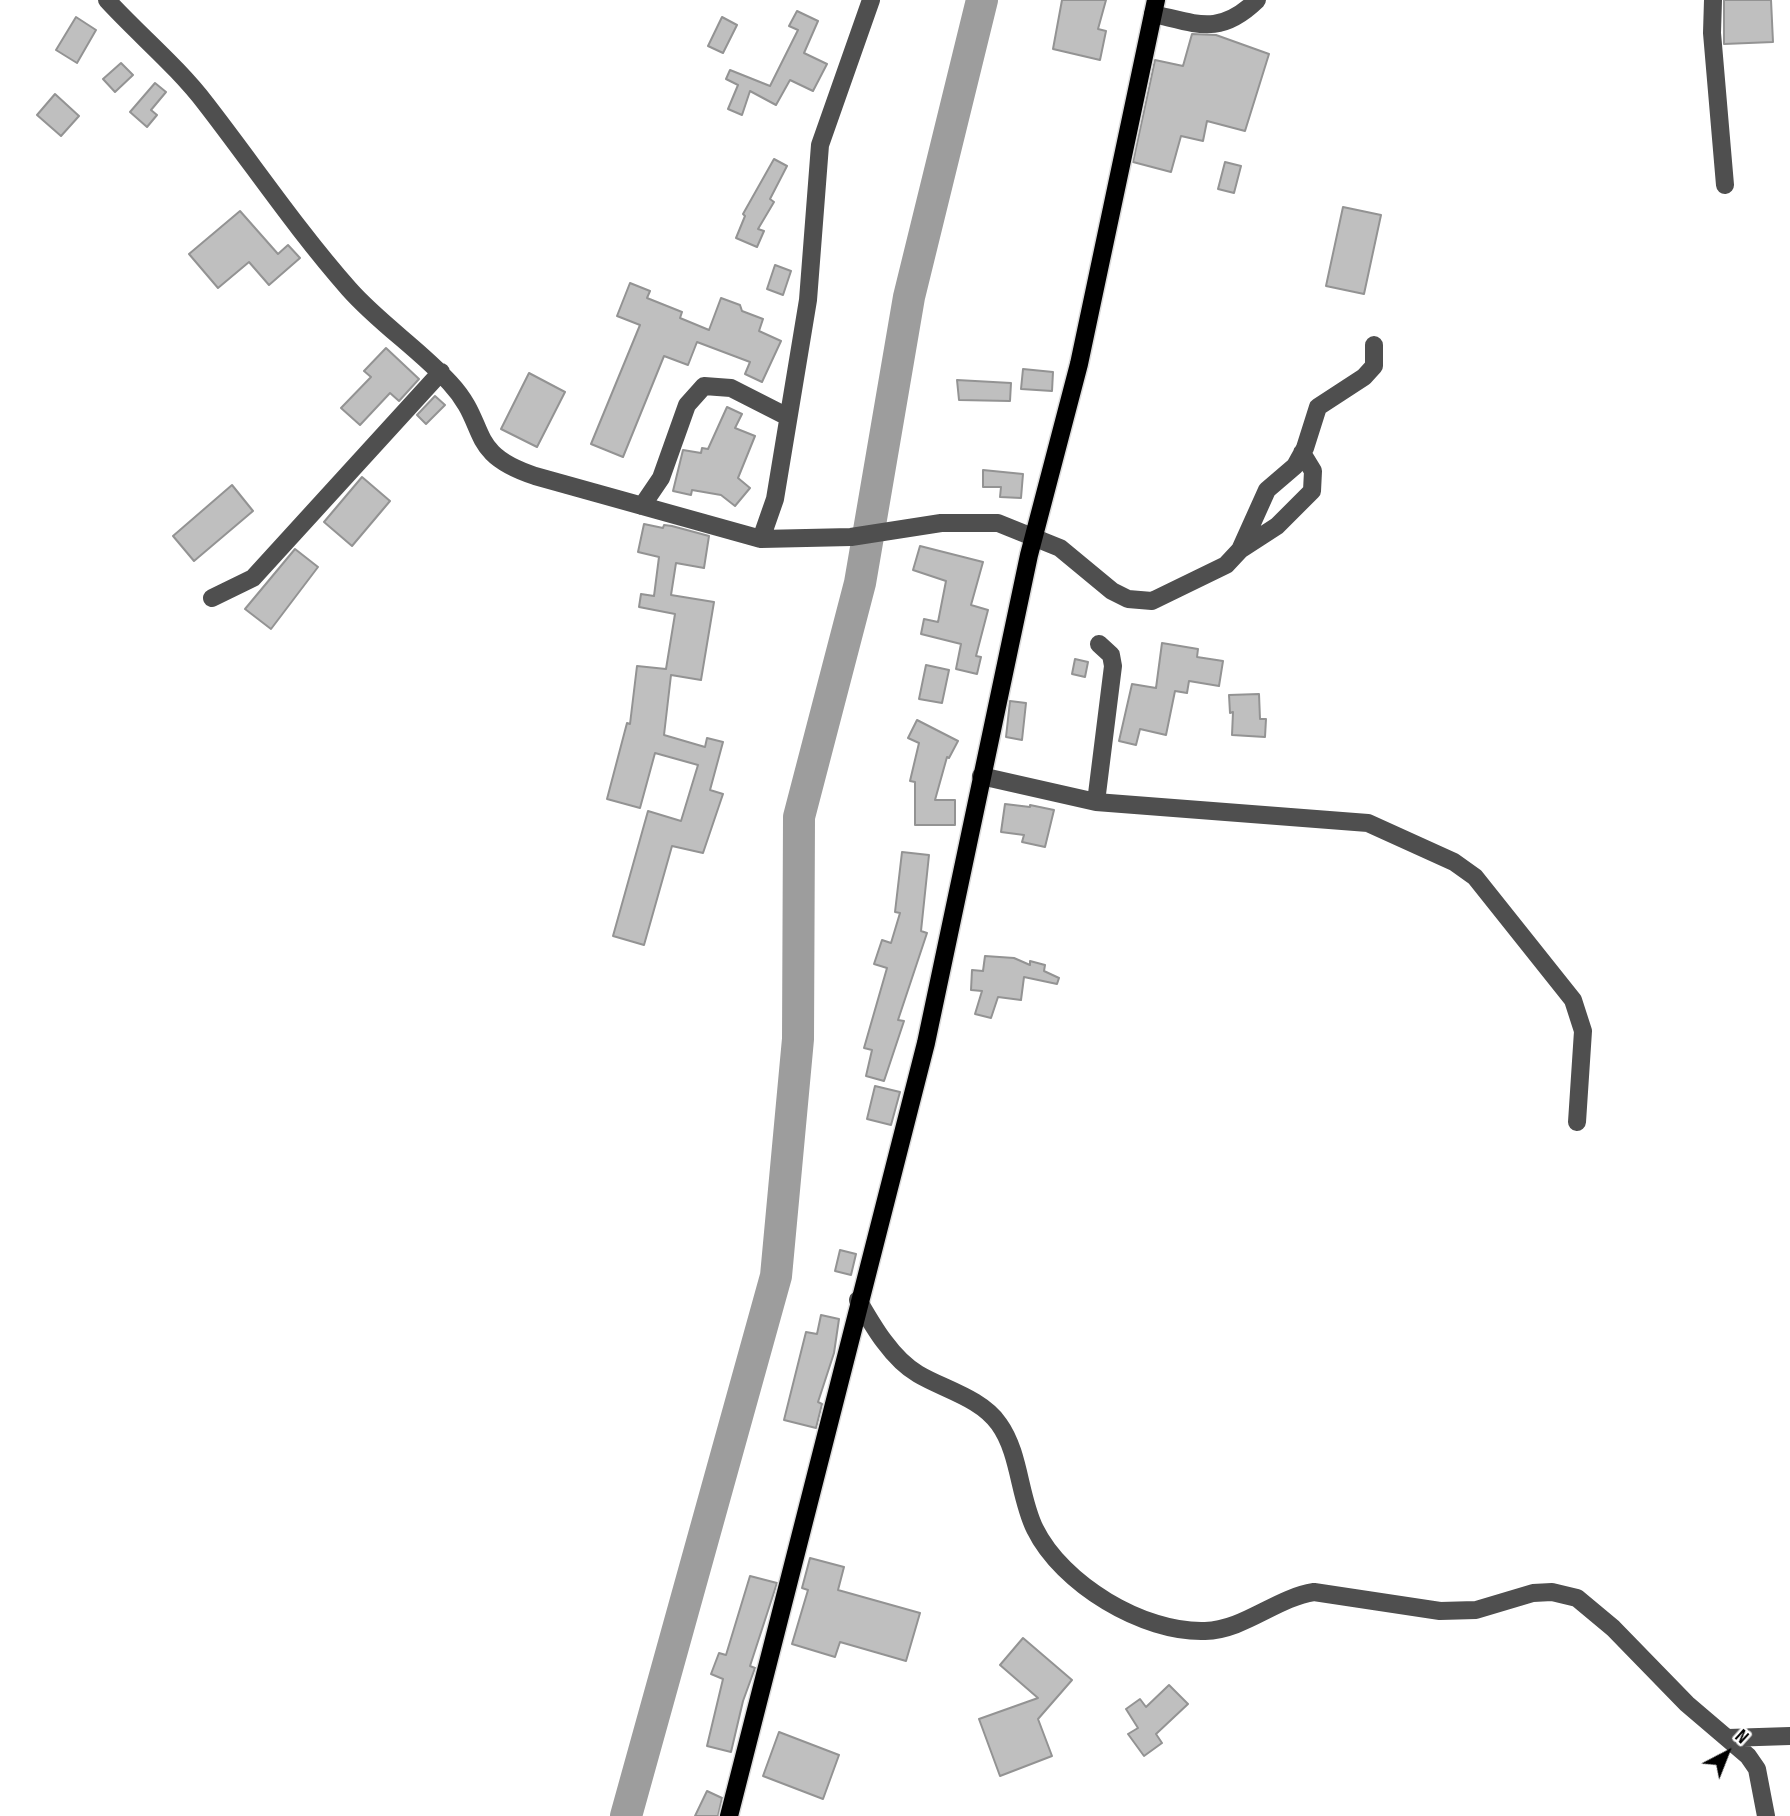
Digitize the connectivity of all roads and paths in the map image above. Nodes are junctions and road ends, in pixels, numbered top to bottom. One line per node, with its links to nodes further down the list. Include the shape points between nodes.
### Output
1 (107, 0): 8 (street, via 206,103 282,210 349,289)
2 (871, 0): 9 (street, via 820,145 808,300)
3 (1257, 0): 5 (street, via 1217,26)
4 (1713, 0): 6 (street)
5 (1154, 7): 12 (main road, via 1079,363)
6 (1725, 185)
7 (1374, 345): 10 (street, via 1374,366 1318,407)
8 (441, 372): 11 (street, via 462,396 482,442 511,468); 15 (street, via 253,578)
9 (788, 417): 11 (street, via 731,388 704,386 687,405 661,478); 13 (street, via 775,499)
10 (1302, 453): 14 (street, via 1295,466 1267,490); 14 (street, via 1313,471 1312,491 1277,526)
11 (642, 506): 13 (street)
12 (1034, 536): 13 (street, via 998,523 941,523 851,537); 14 (street, via 1068,553 1112,591 1138,602 1152,601 1226,565); 17 (main road)
13 (761, 539)
14 (1240, 550)
15 (212, 598)
16 (1099, 645): 18 (street, via 1111,655 1113,666)
17 (981, 776): 18 (street); 20 (main road, via 926,1043)
18 (1096, 802): 19 (street, via 1368,823 1466,869 1573,1000 1583,1031)
19 (1577, 1122)
20 (859, 1300): 22 (street, via 897,1358 916,1374 941,1384 995,1419 1002,1428 1024,1502 1043,1546 1093,1593 1137,1617 1206,1631 1314,1592 1440,1611 1483,1609 1533,1593 1566,1594 1591,1609); 23 (main road)
21 (1790, 1736): 22 (street)
22 (1728, 1738): 24 (street, via 1757,1769)
23 (729, 1816)
24 (1766, 1816)

